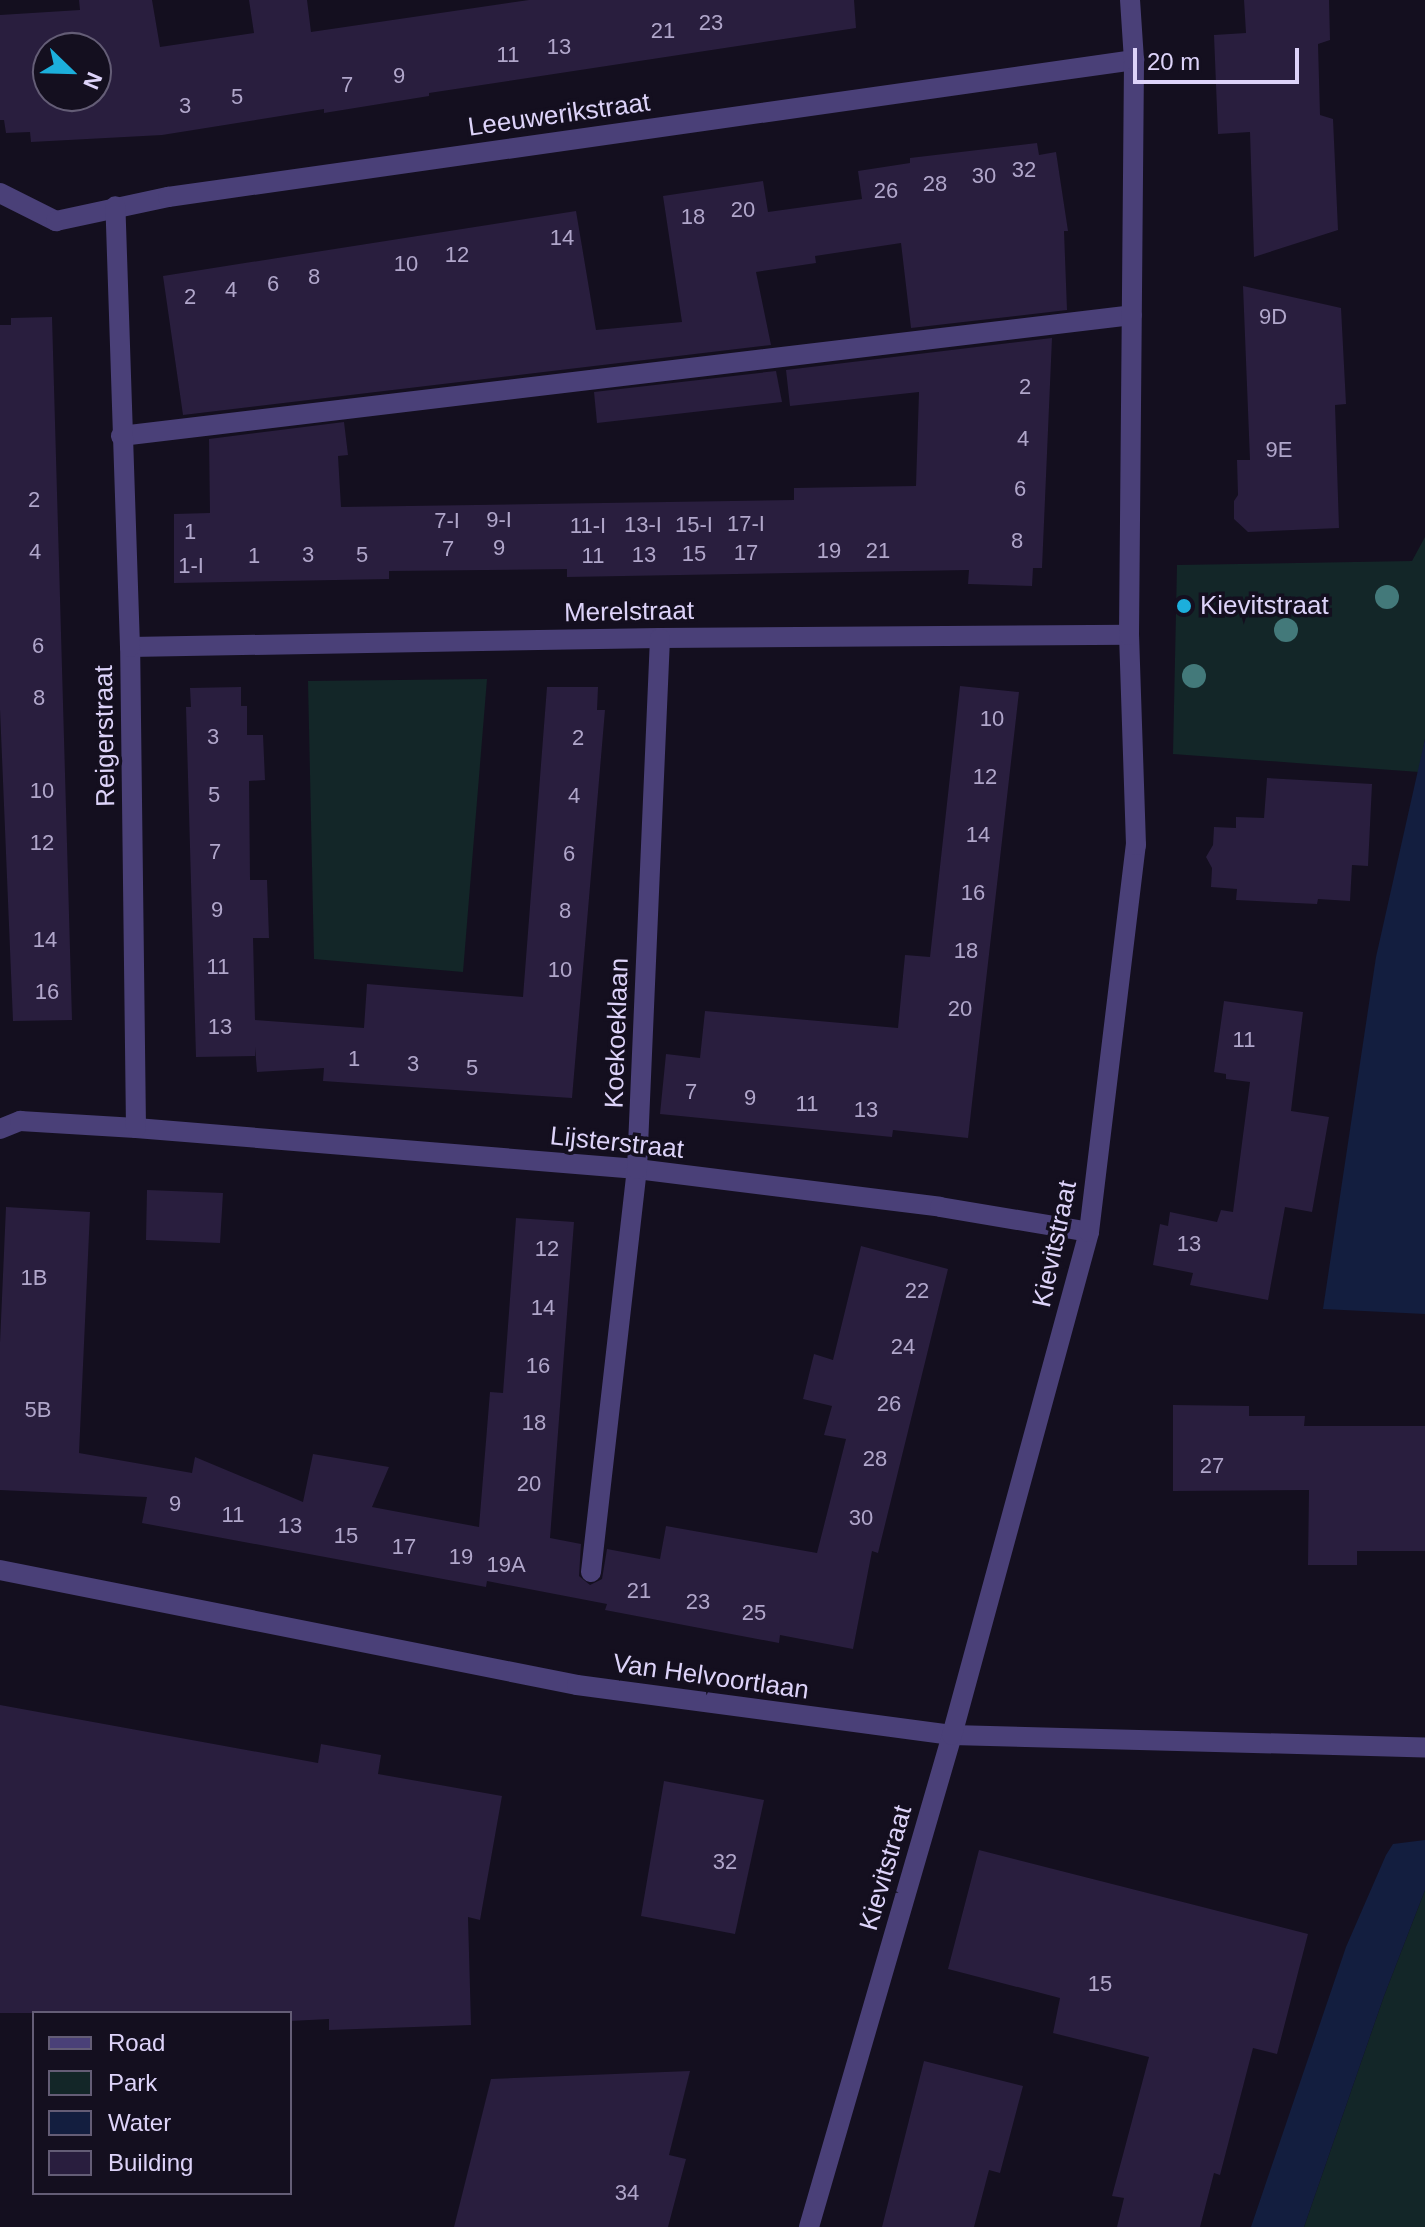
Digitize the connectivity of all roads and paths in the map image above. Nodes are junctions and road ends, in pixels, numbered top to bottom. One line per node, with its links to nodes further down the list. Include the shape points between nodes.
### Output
1 (1130, 0): 2 (street, Kievitstraat)
2 (1134, 60): 4 (street, Leeuwerikstraat); 5 (street, Kievitstraat)
3 (0, 193): 4 (street, Leeuwerikstraat, via 56,221)
4 (115, 206): 6 (street, Reigerstraat)
5 (1132, 315): 6 (street); 7 (street, Kievitstraat)
6 (121, 436): 9 (street, Reigerstraat)
7 (1129, 635): 8 (street, Merelstraat); 13 (street, Kievitstraat, via 1136,845)
8 (660, 638): 9 (street, Merelstraat); 12 (street, Koekoeklaan)
9 (130, 647): 10 (street, Reigerstraat)
10 (136, 1128): 11 (street, via 20,1121); 12 (street, Lijsterstraat)
11 (0, 1129)
12 (637, 1169): 13 (street, Lijsterstraat, via 940,1207); 15 (street, Koekoeklaan)
13 (1089, 1232): 16 (street, Kievitstraat)
14 (0, 1570): 16 (street, Van Helvoortlaan, via 577,1685)
15 (591, 1572)
16 (952, 1735): 17 (street, Van Helvoortlaan); 18 (street, Kievitstraat)
17 (1425, 1747)
18 (809, 2227)

